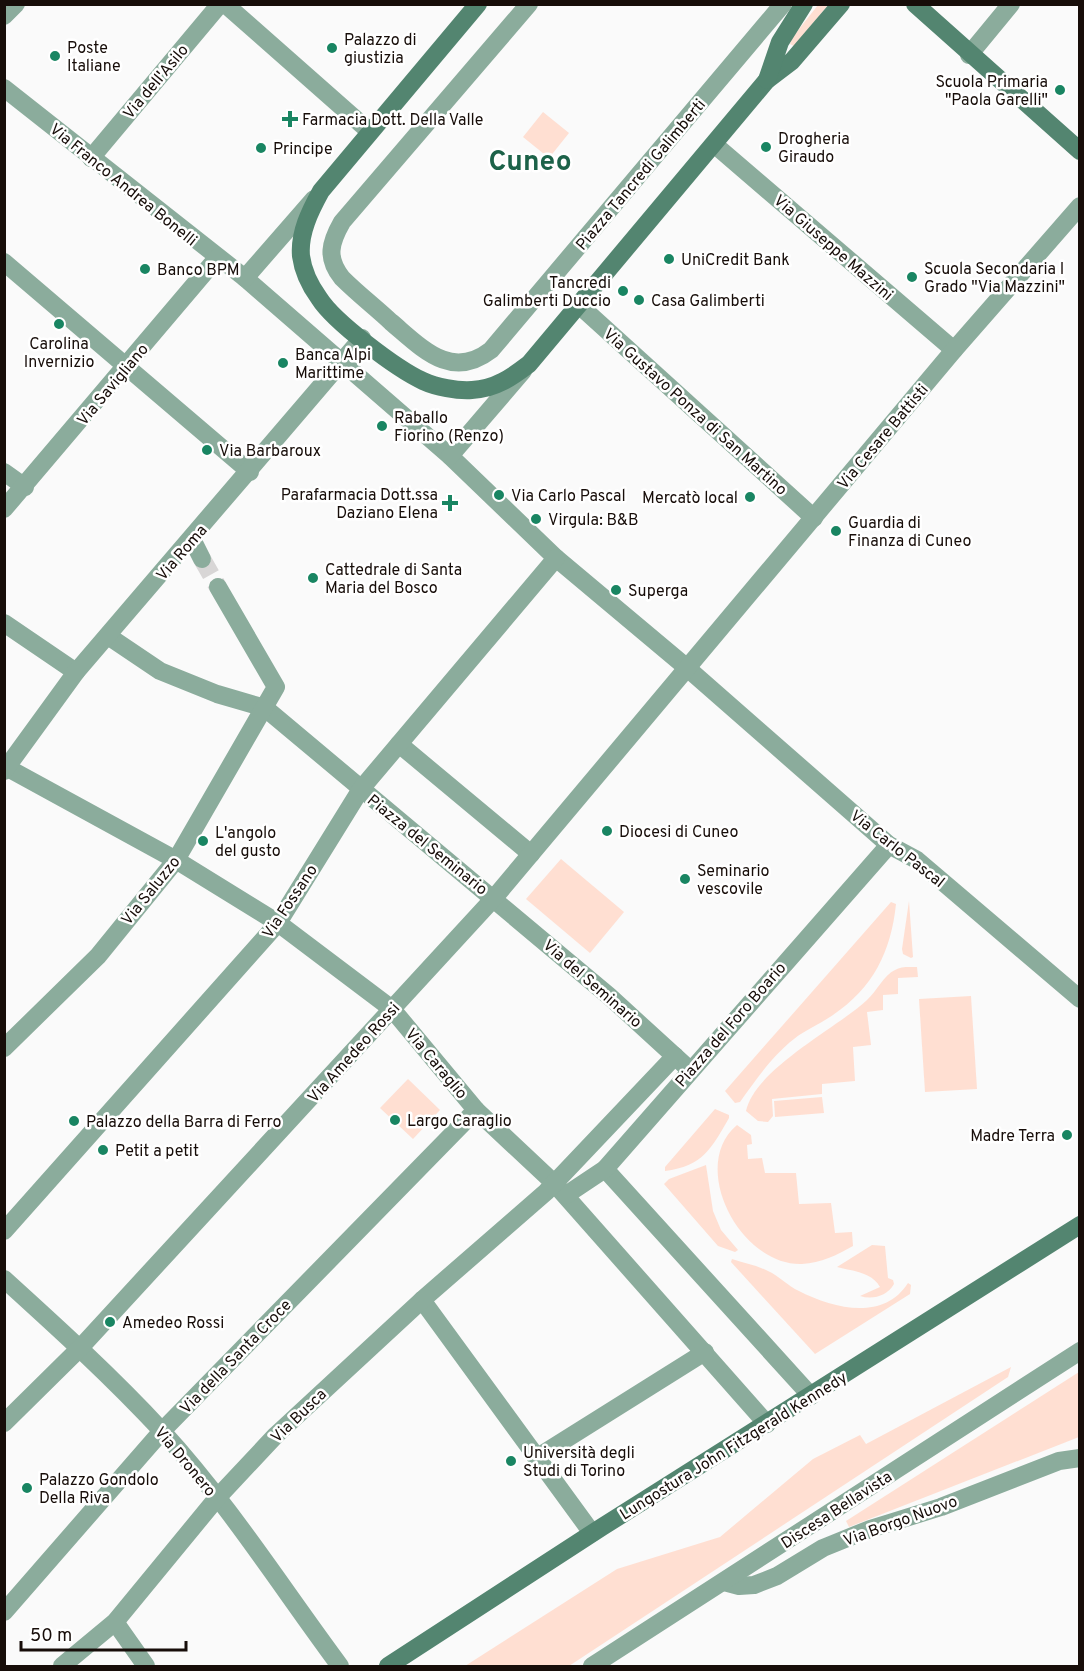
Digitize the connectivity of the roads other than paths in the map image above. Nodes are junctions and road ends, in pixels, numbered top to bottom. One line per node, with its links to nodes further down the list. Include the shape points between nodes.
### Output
1 (15, 4): 11 (street)
2 (219, 4): 18 (street, Via dell'Asilo)
3 (225, 4): 15 (street)
4 (478, 4): 15 (street)
5 (530, 4): 6 (street, Piazza Tancredi Galimberti, via 342,222 333,239 330,255 342,278 419,346 441,360 468,362 491,350)
6 (783, 4)
7 (804, 4): 13 (street, via 780,42)
8 (841, 4): 13 (street, via 792,61)
9 (915, 4): 12 (street)
10 (1011, 4): 12 (street)
11 (4, 16)
12 (969, 55): 17 (street)
13 (767, 80): 16 (street)
14 (4, 88): 18 (street, Via Franco Andrea Bonelli)
15 (369, 132): 19 (street)
16 (715, 145): 24 (street); 26 (street, Via Giuseppe Mazzini)
17 (1080, 151)
18 (91, 158): 21 (street, Via Franco Andrea Bonelli)
19 (321, 191): 23 (street); 25 (street, via 308,216 301,256 319,300)
20 (1080, 206): 26 (street, Via Cesare Battisti)
21 (217, 258): 23 (street, Via Franco Andrea Bonelli); 29 (street, Via Savigliano)
22 (4, 262): 29 (street)
23 (246, 278): 27 (street)
24 (579, 305): 28 (street); 35 (street, Via Gustavo Ponza di San Martino)
25 (362, 338): 27 (street, Via Roma); 28 (street, via 400,368 449,388 472,390 496,385)
26 (954, 350): 35 (street, Via Cesare Battisti)
27 (343, 362): 30 (street); 32 (street, Via Roma)
28 (529, 364): 30 (street)
29 (128, 366): 32 (street); 33 (street, Via Savigliano)
30 (450, 456): 37 (street, Via Carlo Pascal)
31 (4, 472): 33 (street)
32 (250, 472): 36 (street, Via Roma)
33 (25, 487): 34 (street, Via Savigliano)
34 (4, 509)
35 (814, 518): 42 (street, Via Cesare Battisti)
36 (192, 539): 38 (street); 41 (street, Via Roma)
37 (556, 558): 42 (street, Via Carlo Pascal); 45 (street, Via Fossano)
38 (202, 559)
39 (218, 587): 44 (street, Via Saluzzo, via 276,687)
40 (4, 623): 43 (street)
41 (108, 636): 43 (street, Via Roma); 44 (street, via 160,671)
42 (686, 666): 48 (street, Via Carlo Pascal); 49 (street, Via Amedeo Rossi)
43 (76, 672): 46 (street, Via Roma)
44 (265, 708): 47 (street); 50 (street, Via Saluzzo)
45 (399, 744): 47 (street, Via Fossano); 49 (street)
46 (5, 768): 50 (street, Via Caraglio)
47 (361, 789): 51 (street, Piazza del Seminario); 52 (street, Via Fossano)
48 (889, 845): 53 (street, Via Carlo Pascal, via 917,860); 57 (street, Piazza del Foro Boario)
49 (531, 854): 51 (street, Via Amedeo Rossi)
50 (176, 860): 52 (street, Via Caraglio); 55 (street, Via Saluzzo, via 98,956)
51 (494, 898): 54 (street, Via Amedeo Rossi); 56 (street, Via del Seminario)
52 (279, 922): 54 (street, Via Caraglio); 62 (street, Via Fossano)
53 (1080, 999)
54 (392, 1009): 58 (street, Via Caraglio); 65 (street, Via Amedeo Rossi)
55 (4, 1048)
56 (675, 1056): 57 (street, Via del Seminario); 60 (street, Piazza del Foro Boario)
57 (690, 1070): 59 (street, Piazza del Foro Boario)
58 (476, 1110): 60 (street, Via Caraglio); 71 (street, Via della Santa Croce)
59 (605, 1169): 60 (street, Piazza del Foro Boario); 68 (street)
60 (560, 1189): 64 (street, Via Busca); 67 (street, Via Caraglio)
61 (1080, 1225): 68 (street, Lungostura John Fitzgerald Kennedy)
62 (4, 1231)
63 (4, 1279): 65 (street, Via Dronero)
64 (423, 1300): 72 (street); 74 (street, Via Busca, via 276,1435)
65 (80, 1348): 69 (street, Via Amedeo Rossi); 71 (street, Via Dronero)
66 (1080, 1351): 76 (street, Discesa Bellavista)
67 (705, 1352): 70 (street, Via Caraglio); 72 (street)
68 (811, 1396): 70 (street, Lungostura John Fitzgerald Kennedy)
69 (4, 1424)
70 (767, 1424): 75 (street, Lungostura John Fitzgerald Kennedy)
71 (162, 1431): 74 (street, Via Dronero); 77 (street, Via della Santa Croce)
72 (536, 1458): 75 (street)
73 (1080, 1458): 76 (street, Via Borgo Nuovo, via 1059,1461 941,1507 870,1529 823,1548 754,1585)
74 (217, 1498): 78 (street, Via Busca); 81 (street, Via Dronero)
75 (592, 1533): 82 (street, Lungostura John Fitzgerald Kennedy)
76 (724, 1582): 83 (street, Discesa Bellavista)
77 (4, 1611)
78 (115, 1622): 79 (street, Via Busca); 80 (street)
79 (62, 1666)
80 (146, 1666)
81 (340, 1666)
82 (388, 1666)
83 (592, 1666)

